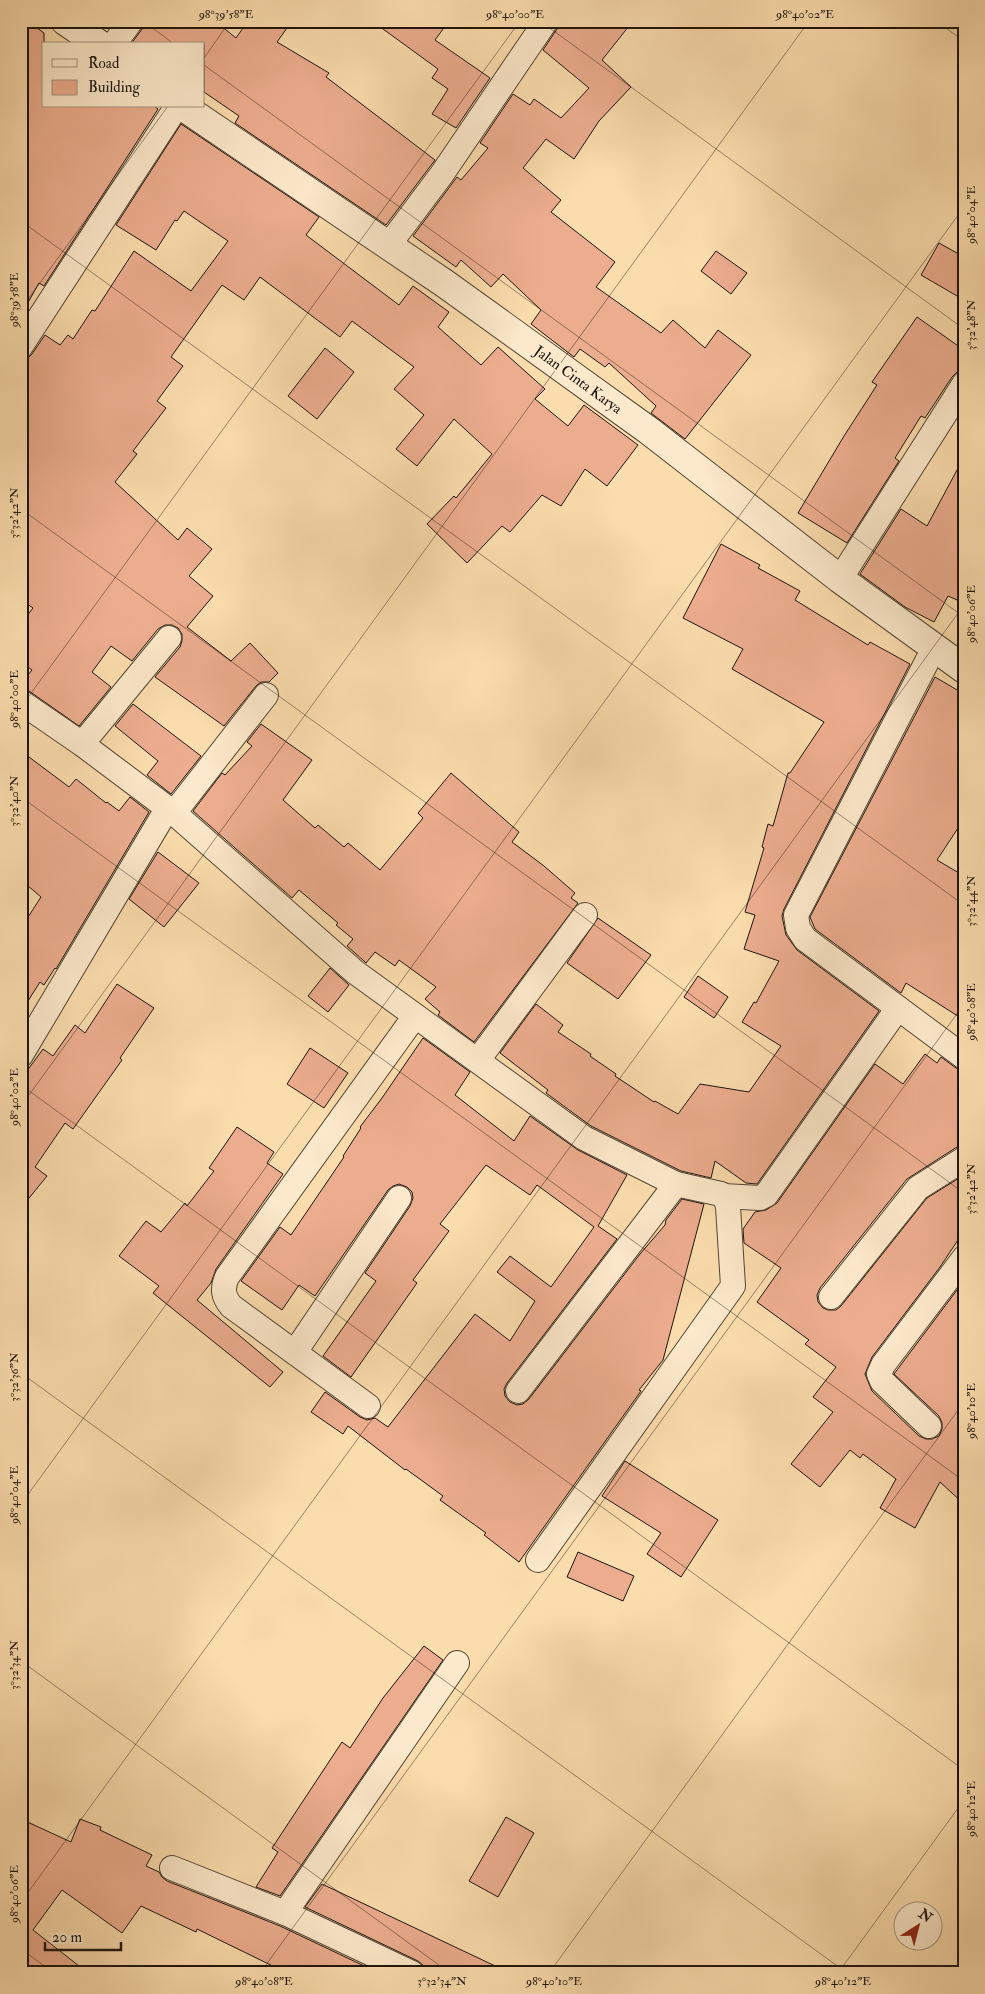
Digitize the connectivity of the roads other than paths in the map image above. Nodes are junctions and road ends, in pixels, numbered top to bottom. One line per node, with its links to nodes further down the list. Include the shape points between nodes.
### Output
1 (65, 21): 4 (street)
2 (131, 21): 5 (street)
3 (546, 21): 8 (street, via 442,174)
4 (96, 42)
5 (115, 42)
6 (176, 108): 9 (street)
7 (185, 108): 8 (street, Jalan Cinta Karya)
8 (388, 246): 11 (street, Jalan Cinta Karya, via 648,430)
9 (21, 346)
10 (964, 384): 11 (street)
11 (840, 579): 13 (street, Jalan Cinta Karya)
12 (169, 638): 17 (street)
13 (934, 646): 14 (street, Jalan Cinta Karya); 20 (street, via 796,915 798,928 805,939)
14 (963, 667)
15 (266, 695): 18 (street)
16 (21, 702): 17 (street)
17 (82, 744): 18 (street)
18 (170, 811): 21 (street, via 355,972); 22 (street)
19 (585, 915): 24 (street)
20 (898, 1008): 23 (street); 27 (street, via 766,1194 760,1198)
21 (415, 1016): 24 (street); 31 (street, via 223,1287 224,1297 231,1306)
22 (21, 1055)
23 (964, 1057)
24 (478, 1060): 26 (street, via 584,1138)
25 (964, 1160): 30 (street, via 918,1188)
26 (676, 1184): 27 (street); 32 (street)
27 (723, 1196): 35 (street, via 728,1207 733,1286)
28 (399, 1198): 31 (street)
29 (964, 1258): 34 (street, via 879,1374 882,1381)
30 (831, 1297)
31 (294, 1352): 33 (street)
32 (518, 1391)
33 (368, 1406)
34 (929, 1426)
35 (538, 1560)
36 (457, 1663): 38 (street)
37 (172, 1868): 38 (street)
38 (285, 1913): 39 (street)
39 (412, 1973)

